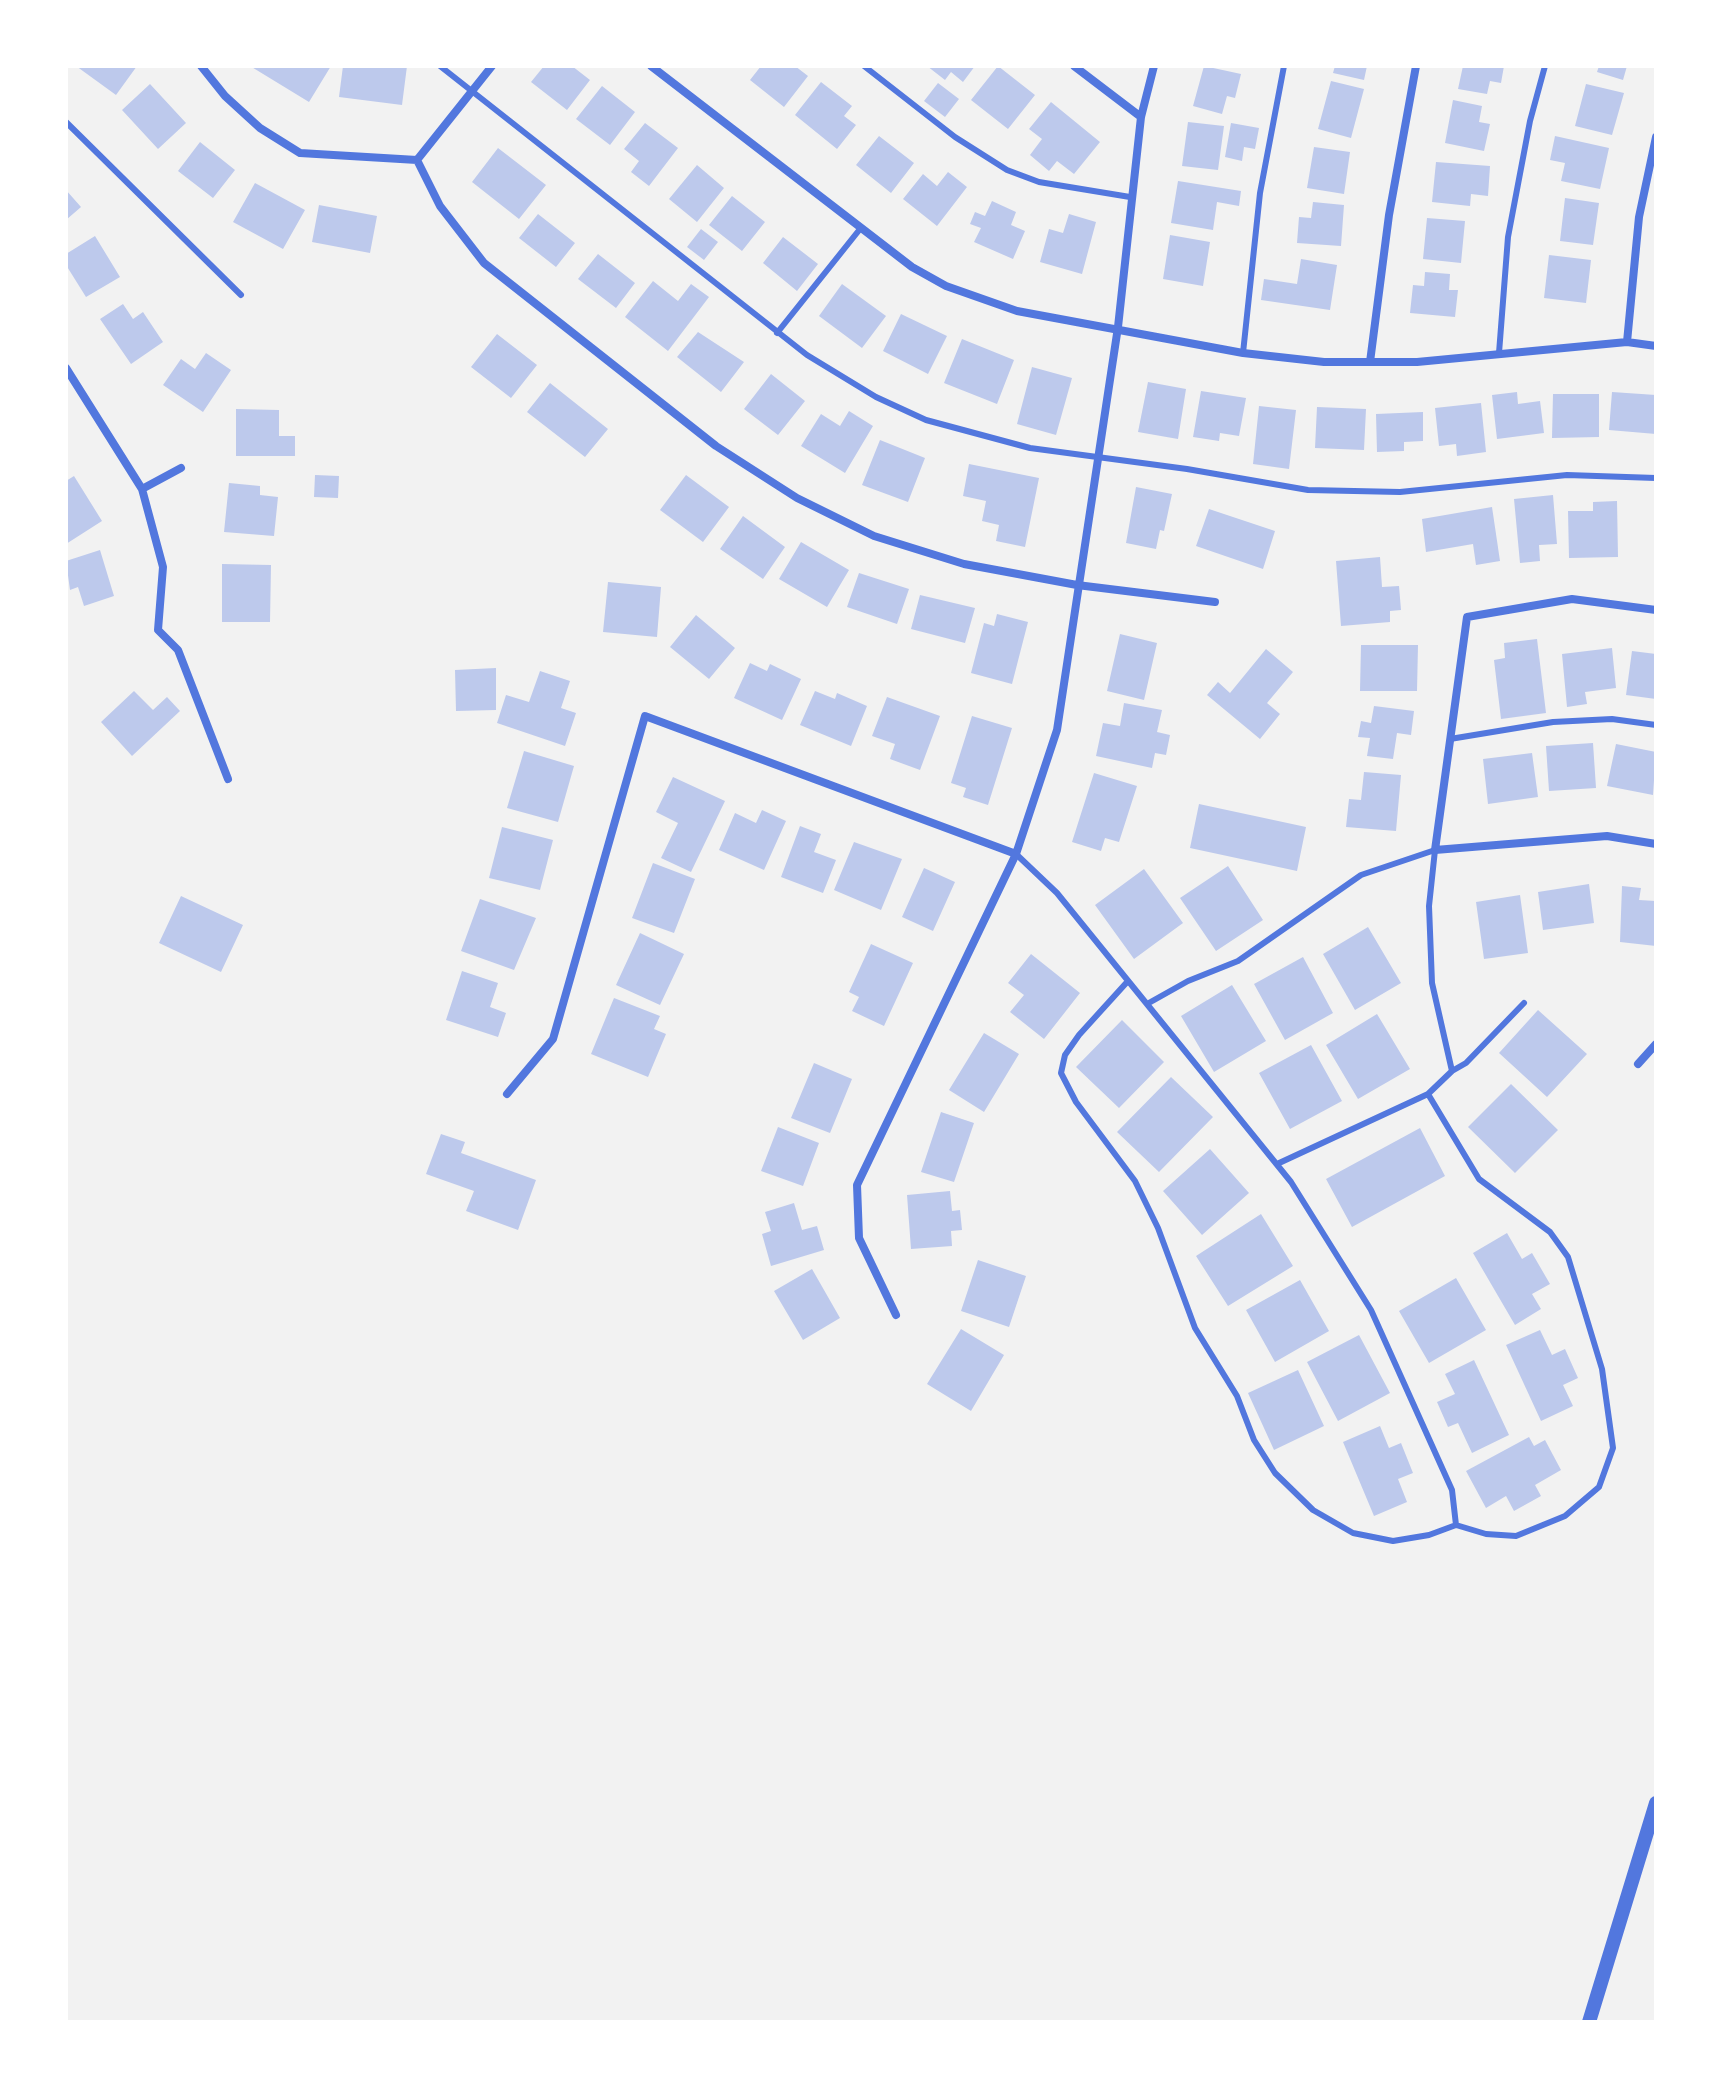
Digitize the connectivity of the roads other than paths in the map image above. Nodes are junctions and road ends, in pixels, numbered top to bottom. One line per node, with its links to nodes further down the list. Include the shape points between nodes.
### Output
1 (201, 66): 15 (street, via 260,128 300,153)
2 (440, 66): 11 (lane)
3 (492, 66): 11 (street)
4 (651, 66): 17 (street)
5 (864, 66): 16 (lane, via 1007,170 1039,182)
6 (1074, 66): 12 (street)
7 (1154, 66): 12 (street)
8 (1284, 66): 23 (lane, via 1260,193)
9 (1416, 66): 25 (street)
10 (1545, 66): 24 (lane, via 1508,237)
11 (471, 92): 15 (street); 20 (lane)
12 (1141, 117): 16 (street)
13 (66, 122): 18 (lane)
14 (1656, 137): 21 (street, via 1639,217)
15 (417, 160): 31 (street, via 447,217 484,263 757,476 835,519 919,551)
16 (1130, 197): 19 (street)
17 (860, 229): 19 (street, via 912,267 977,299 1056,320); 20 (lane)
18 (241, 295)
19 (1118, 327): 23 (street); 27 (street)
20 (777, 333): 27 (lane, via 844,379 926,420 1000,443)
21 (1627, 342): 22 (street); 24 (street)
22 (1656, 346)
23 (1243, 353): 25 (street, via 1284,360)
24 (1499, 353): 25 (street)
25 (1370, 362)
26 (66, 368): 30 (street)
27 (1095, 458): 29 (lane, via 1308,490 1366,493 1567,475); 31 (street)
28 (181, 468): 30 (street)
29 (1656, 478)
30 (142, 489): 36 (street, via 163,567 158,630 178,650)
31 (1077, 585): 32 (street); 39 (street, via 1057,730)
32 (1215, 602)
33 (1656, 610): 35 (street, via 1572,599 1467,617)
34 (1656, 725): 35 (lane, via 1612,719 1553,722)
35 (1450, 739): 38 (street)
36 (228, 779)
37 (1656, 844): 38 (street, via 1607,836)
38 (1435, 850): 42 (lane, via 1361,875 1238,961); 45 (lane, via 1429,906 1432,983)
39 (1016, 854): 40 (lane, via 1057,893); 46 (street, via 645,716 553,1039); 49 (street, via 857,1185 859,1238)
40 (1128, 981): 42 (lane); 50 (lane, via 1079,1035 1065,1055 1061,1073 1076,1102 1135,1181 1195,1328 1237,1396 1254,1440 1293,1493 1353,1533 1393,1541)
41 (1524, 1003): 45 (lane)
42 (1147, 1004): 48 (lane)
43 (1656, 1044): 44 (street)
44 (1638, 1064)
45 (1452, 1071): 47 (lane)
46 (507, 1094)
47 (1428, 1094): 48 (lane); 50 (lane, via 1479,1179 1550,1232 1568,1257 1602,1369 1613,1448 1599,1487 1565,1516 1516,1536)
48 (1277, 1164): 50 (lane, via 1371,1310 1452,1490)
49 (896, 1315)
50 (1456, 1525)
51 (1656, 1803): 52 (street)
52 (1589, 2022)

